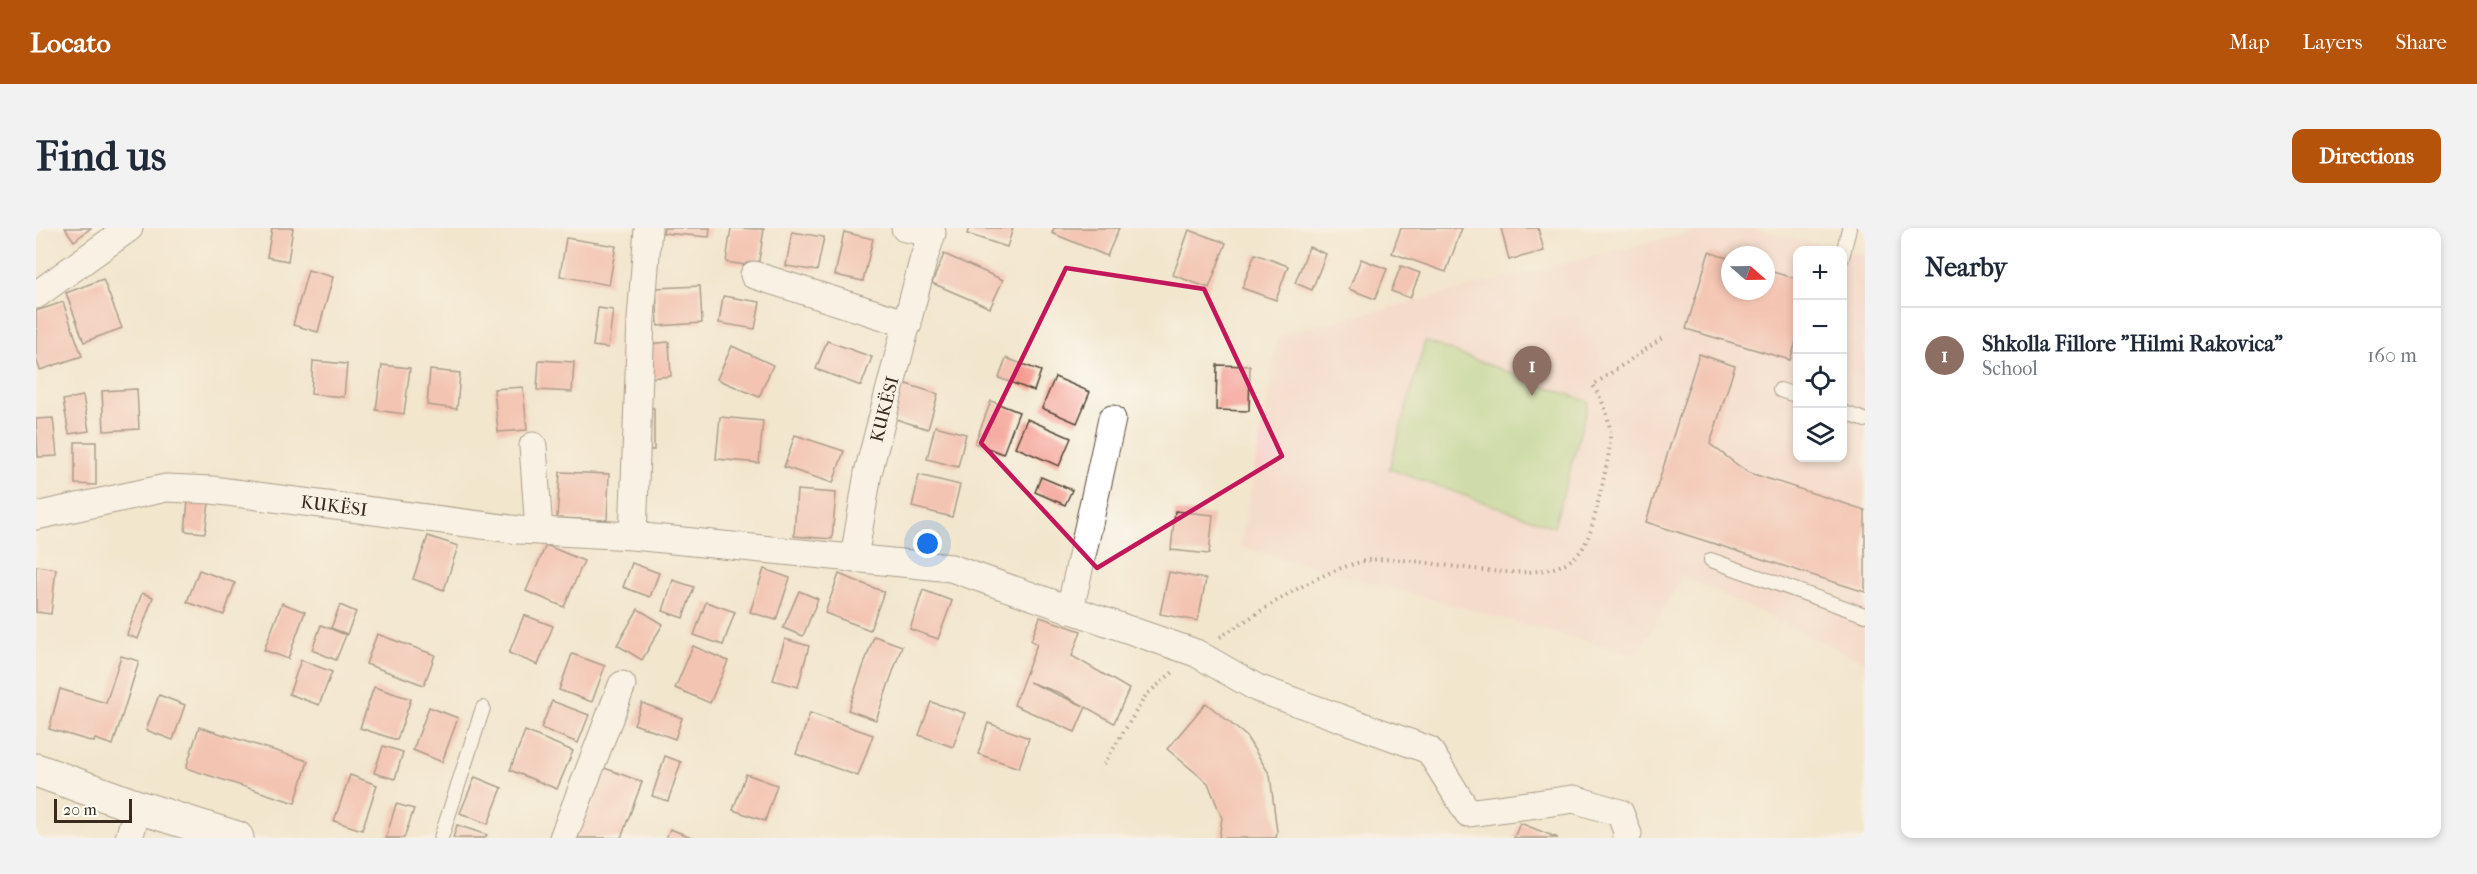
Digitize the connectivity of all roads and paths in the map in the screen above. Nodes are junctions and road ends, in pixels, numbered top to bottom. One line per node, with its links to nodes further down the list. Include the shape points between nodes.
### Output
1 (129, 228): 7 (street)
2 (648, 228): 18 (street)
3 (905, 228): 8 (street, KUKËSI, via 932,233)
4 (1849, 228): 5 (lane)
5 (1845, 246)
6 (754, 274): 8 (street)
7 (36, 295)
8 (908, 324): 19 (street, KUKËSI, via 868,473)
9 (1664, 337): 23 (path, via 1593,385 1610,420 1611,445 1592,527 1582,548 1565,563 1535,573 1416,561 1367,561 1331,571)
10 (1780, 390): 11 (lane)
11 (1793, 395)
12 (1847, 414): 14 (lane)
13 (1112, 419): 21 (street)
14 (1865, 420)
15 (533, 446): 17 (street)
16 (36, 516): 17 (street, KUKËSI, via 166,488 212,490)
17 (539, 531): 18 (street, KUKËSI)
18 (633, 536): 19 (street, KUKËSI)
19 (854, 559): 21 (street, KUKËSI, via 951,568)
20 (1711, 560): 22 (lane)
21 (1070, 610): 23 (street, KUKËSI)
22 (1865, 615)
23 (1196, 652): 26 (path, via 1146,695); 33 (street, KUKËSI, via 1257,688 1429,750 1468,813 1574,798 1620,813)
24 (622, 685): 32 (street)
25 (483, 708): 31 (lane)
26 (1104, 764)
27 (38, 777): 28 (main road)
28 (138, 807): 29 (street); 30 (main road)
29 (129, 838)
30 (237, 838)
31 (441, 838)
32 (563, 838)
33 (1626, 838)

